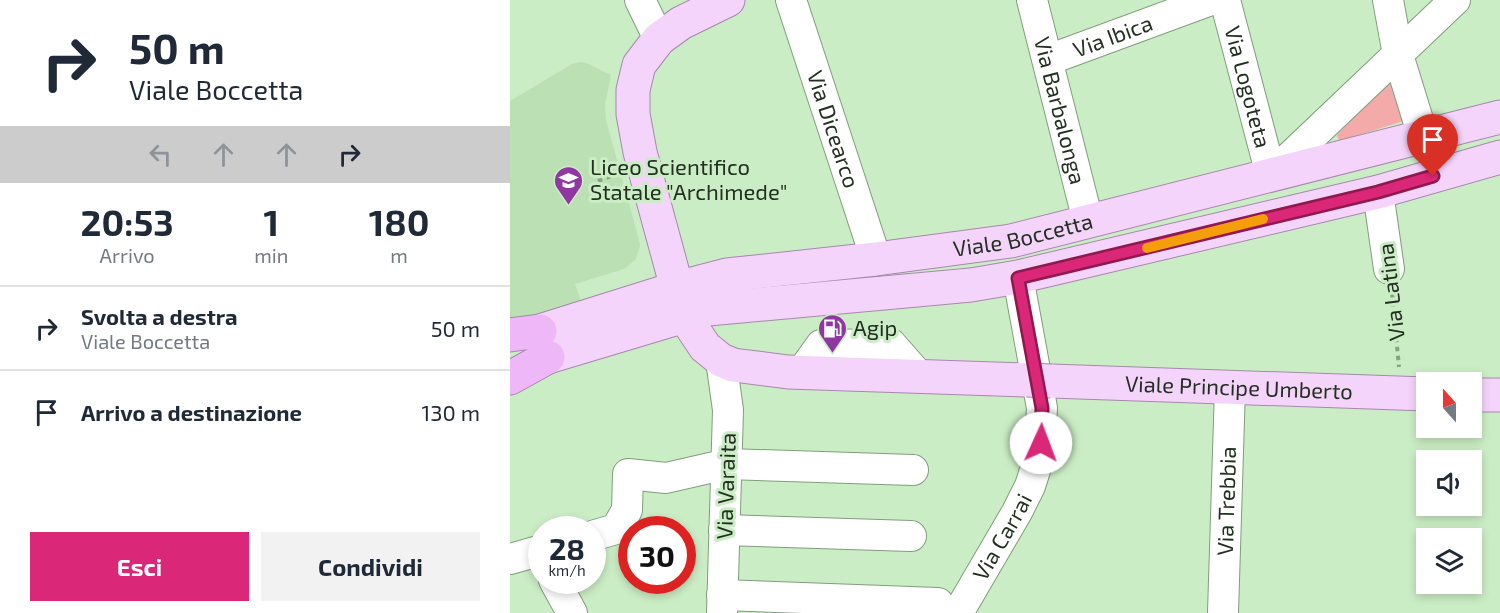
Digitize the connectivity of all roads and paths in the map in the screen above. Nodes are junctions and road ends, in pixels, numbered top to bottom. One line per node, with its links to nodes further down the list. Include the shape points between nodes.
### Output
1 (640, 0): 9 (street)
2 (728, 0): 9 (main road, Viale Principe Umberto, via 681,23)
3 (791, 0): 20 (street, Via Dicearco)
4 (1032, 0): 11 (street, Via Barbalonga)
5 (1211, 0): 11 (street, Via Ibica)
6 (1225, 0): 16 (street, Via Logoteta)
7 (1388, 0): 10 (street)
8 (1455, 0): 10 (street)
9 (659, 39): 23 (main road, Viale Principe Umberto, via 639,65 632,102 640,152)
10 (1398, 55): 13 (street); 16 (street)
11 (1048, 60): 19 (street, Via Barbalonga)
12 (1500, 117): 13 (main road, Viale Boccetta)
13 (1423, 136): 16 (main road, Viale Boccetta)
14 (1500, 157): 18 (main road, Viale Boccetta)
15 (619, 173): 17 (path)
16 (1271, 175): 19 (main road, Viale Boccetta)
17 (598, 181)
18 (1378, 192): 21 (street, Via Latina); 22 (main road, Viale Boccetta)
19 (1088, 221): 20 (main road, Viale Boccetta, via 1011,241)
20 (876, 259): 23 (main road, Viale Boccetta, via 727,275)
21 (1389, 269): 30 (path, Via Latina)
22 (1018, 278): 23 (main road, Viale Boccetta, via 708,309); 43 (street, Via Carrai, via 1042,408 1035,472 1017,512)
23 (681, 302): 24 (main road, Viale Boccetta); 26 (main road, Viale Principe Umberto, via 705,347)
24 (533, 341): 25 (street); 27 (street); 28 (highway)
25 (510, 345)
26 (721, 360): 29 (main road, Viale Principe Umberto, via 751,369 801,373); 33 (street, Via Varaita, via 728,411)
27 (510, 365)
28 (510, 378)
29 (1230, 387): 30 (main road, Viale Principe Umberto); 45 (street, Via Trebbia)
30 (1414, 393)
31 (1482, 395): 32 (main road)
32 (1500, 395)
33 (727, 464): 34 (street); 35 (street, Via Varaita); 36 (street, via 666,478 628,474 627,510 616,529)
34 (913, 470)
35 (724, 530): 37 (street); 41 (street, Via Varaita)
36 (606, 532)
37 (911, 536)
38 (528, 555): 39 (street)
39 (510, 559)
40 (562, 594): 44 (street)
41 (722, 604): 42 (street)
42 (833, 606): 43 (street)
43 (948, 608)
44 (572, 613)
45 (1223, 613)

